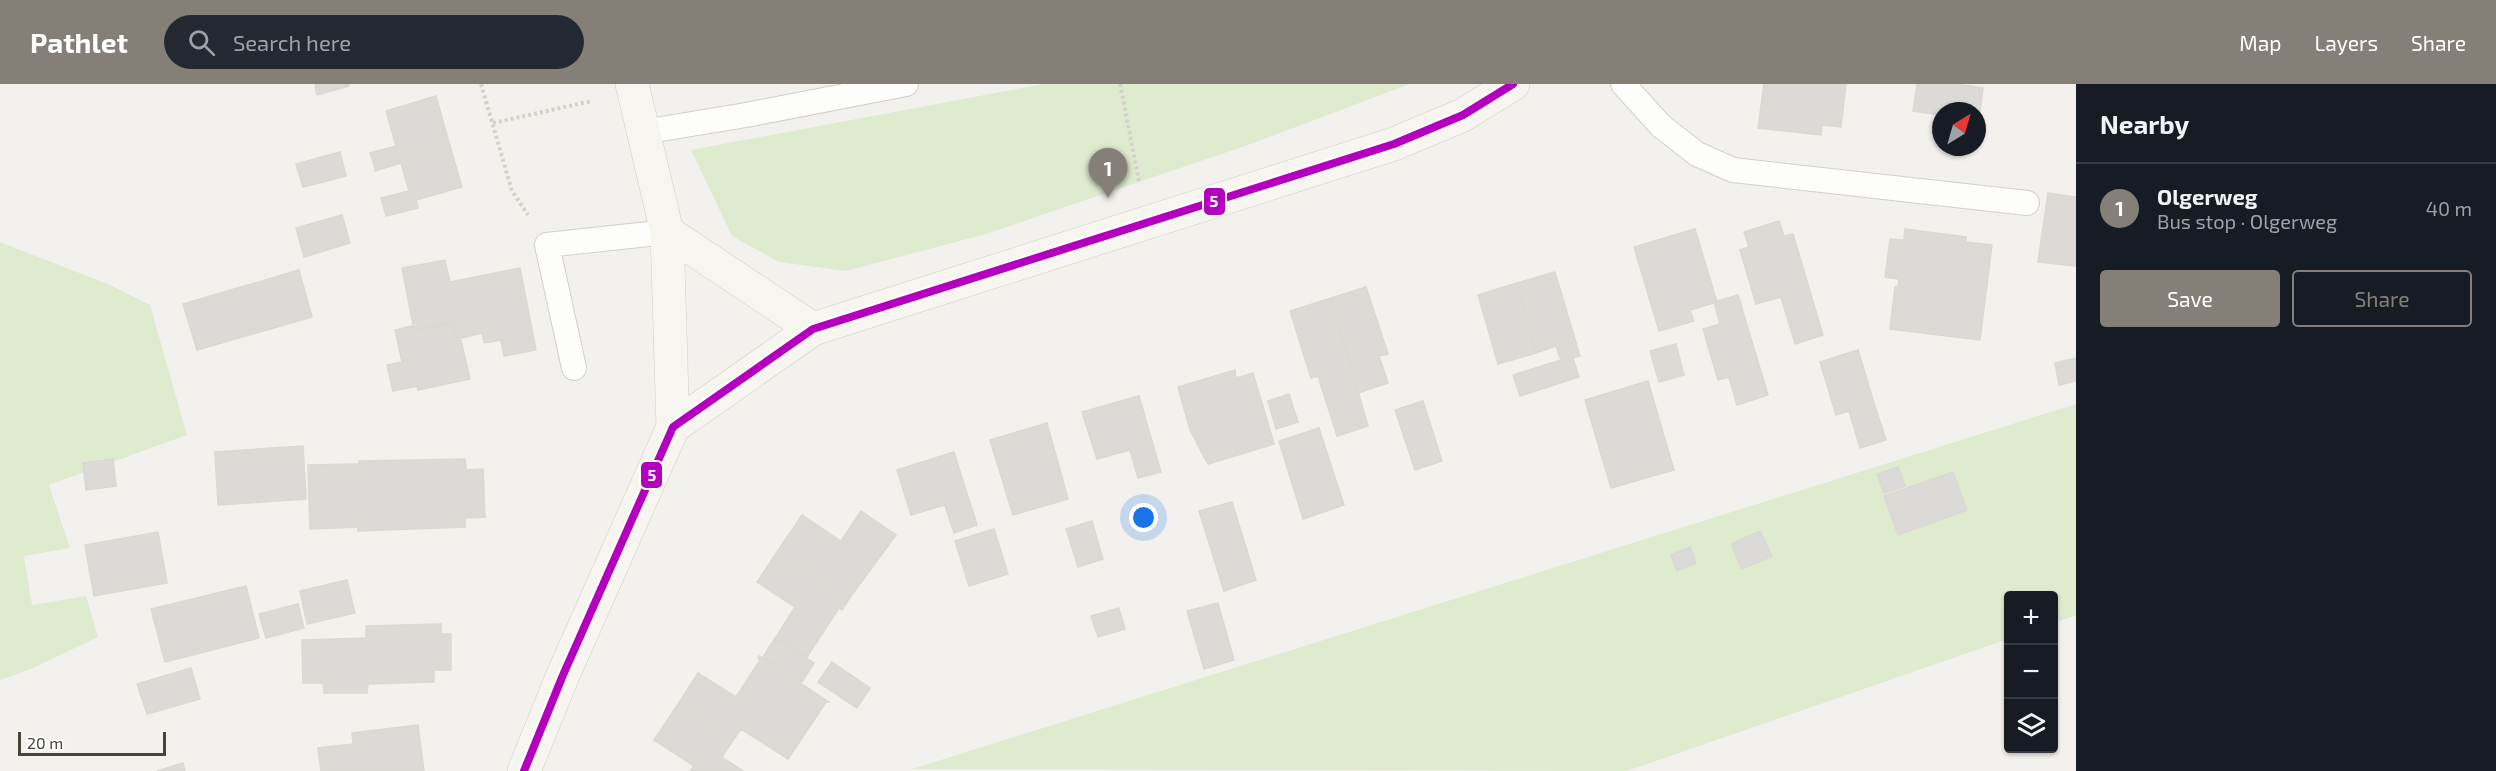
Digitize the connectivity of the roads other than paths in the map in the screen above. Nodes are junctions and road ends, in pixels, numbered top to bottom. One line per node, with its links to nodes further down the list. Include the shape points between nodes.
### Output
1 (906, 84): 5 (lane)
2 (1513, 84): 8 (street, via 1462,115 1394,144)
3 (1623, 84): 6 (lane, via 1661,126 1697,154 1733,170)
4 (633, 88): 5 (street)
5 (643, 132): 7 (street)
6 (2027, 203)
7 (667, 232): 8 (street); 9 (lane, via 548,245); 10 (street)
8 (813, 329): 10 (street)
9 (574, 368)
10 (673, 427): 11 (street)
11 (524, 771)

